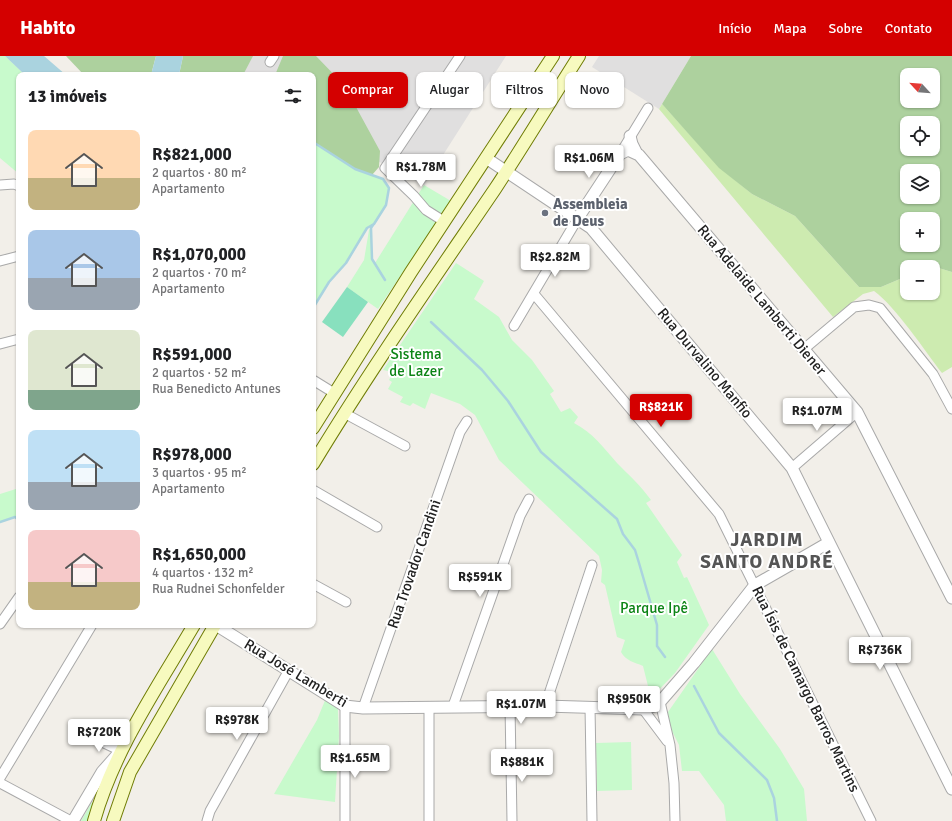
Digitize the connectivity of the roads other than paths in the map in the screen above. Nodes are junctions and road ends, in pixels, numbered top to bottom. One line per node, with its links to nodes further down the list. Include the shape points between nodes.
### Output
1 (460, 56): 13 (street, via 385,168 426,210)
2 (553, 56): 8 (main road)
3 (579, 56): 9 (main road)
4 (648, 108): 5 (street)
5 (630, 136): 6 (street, Rua Adelaide Lamberti Diener); 7 (street)
6 (636, 152): 7 (street, via 628,150); 20 (street, Rua Adelaide Lamberti Diener)
7 (620, 154): 12 (street)
8 (486, 158): 9 (street, Rua Durvalino Manfio); 13 (main road)
9 (506, 171): 12 (street, Rua Durvalino Manfio); 23 (main road)
10 (0, 185): 11 (street)
11 (16, 185)
12 (578, 218): 16 (street); 31 (street, Rua Durvalino Manfio, via 591,228)
13 (445, 222): 22 (main road)
14 (16, 257): 15 (street)
15 (0, 261)
16 (534, 294): 17 (street); 37 (street, Rua Ísis de Camargo Barros Martins, via 719,514)
17 (514, 326)
18 (16, 340): 19 (street)
19 (0, 344)
20 (804, 349): 24 (street, via 854,307 870,304 880,308 933,374); 25 (street, Rua Adelaide Lamberti Diener)
21 (316, 382): 22 (street)
22 (334, 393): 23 (main road, via 342,398); 28 (main road)
23 (353, 399): 26 (main road)
24 (952, 409)
25 (857, 412): 31 (street); 39 (street, Rua Adelaide Lamberti Diener)
26 (344, 413): 29 (street); 30 (main road)
27 (467, 420): 55 (street, Rua Trovador Candini, via 460,432)
28 (316, 423)
29 (405, 446)
30 (316, 459)
31 (792, 468): 35 (street, Rua Durvalino Manfio)
32 (316, 492): 34 (street)
33 (529, 499): 50 (street, via 520,516)
34 (377, 527)
35 (828, 543): 37 (street); 62 (street, Rua Durvalino Manfio)
36 (592, 565): 52 (street)
37 (755, 585): 48 (street); 72 (street, Rua Ísis de Camargo Barros Martins)
38 (316, 586): 41 (street)
39 (952, 598)
40 (16, 601): 42 (street)
41 (346, 602)
42 (0, 624)
43 (90, 628): 60 (street)
44 (192, 628): 59 (main road)
45 (214, 628): 65 (main road, via 130,772)
46 (221, 628): 47 (street, Rua José Lamberti)
47 (288, 670): 49 (street, Rua José Lamberti); 66 (street, via 210,811)
48 (660, 702): 56 (street, Rua José Lamberti); 58 (street)
49 (345, 706): 55 (street, Rua José Lamberti); 67 (street)
50 (453, 706): 51 (street, Rua José Lamberti); 53 (street, Rua José Lamberti)
51 (510, 706): 52 (street, Rua José Lamberti); 69 (street)
52 (545, 706): 54 (street, Rua José Lamberti)
53 (429, 707): 55 (street, Rua José Lamberti); 68 (street)
54 (590, 707): 56 (street, Rua José Lamberti); 70 (street)
55 (363, 708)
56 (643, 709): 58 (street)
57 (87, 735): 59 (street)
58 (670, 745): 71 (street)
59 (120, 752): 63 (street, via 102,772); 64 (main road)
60 (0, 778)
61 (0, 783): 63 (street)
62 (952, 789)
63 (72, 821)
64 (94, 821)
65 (113, 821)
66 (207, 821)
67 (345, 821)
68 (429, 821)
69 (512, 821)
70 (592, 821)
71 (675, 821)
72 (871, 821)

